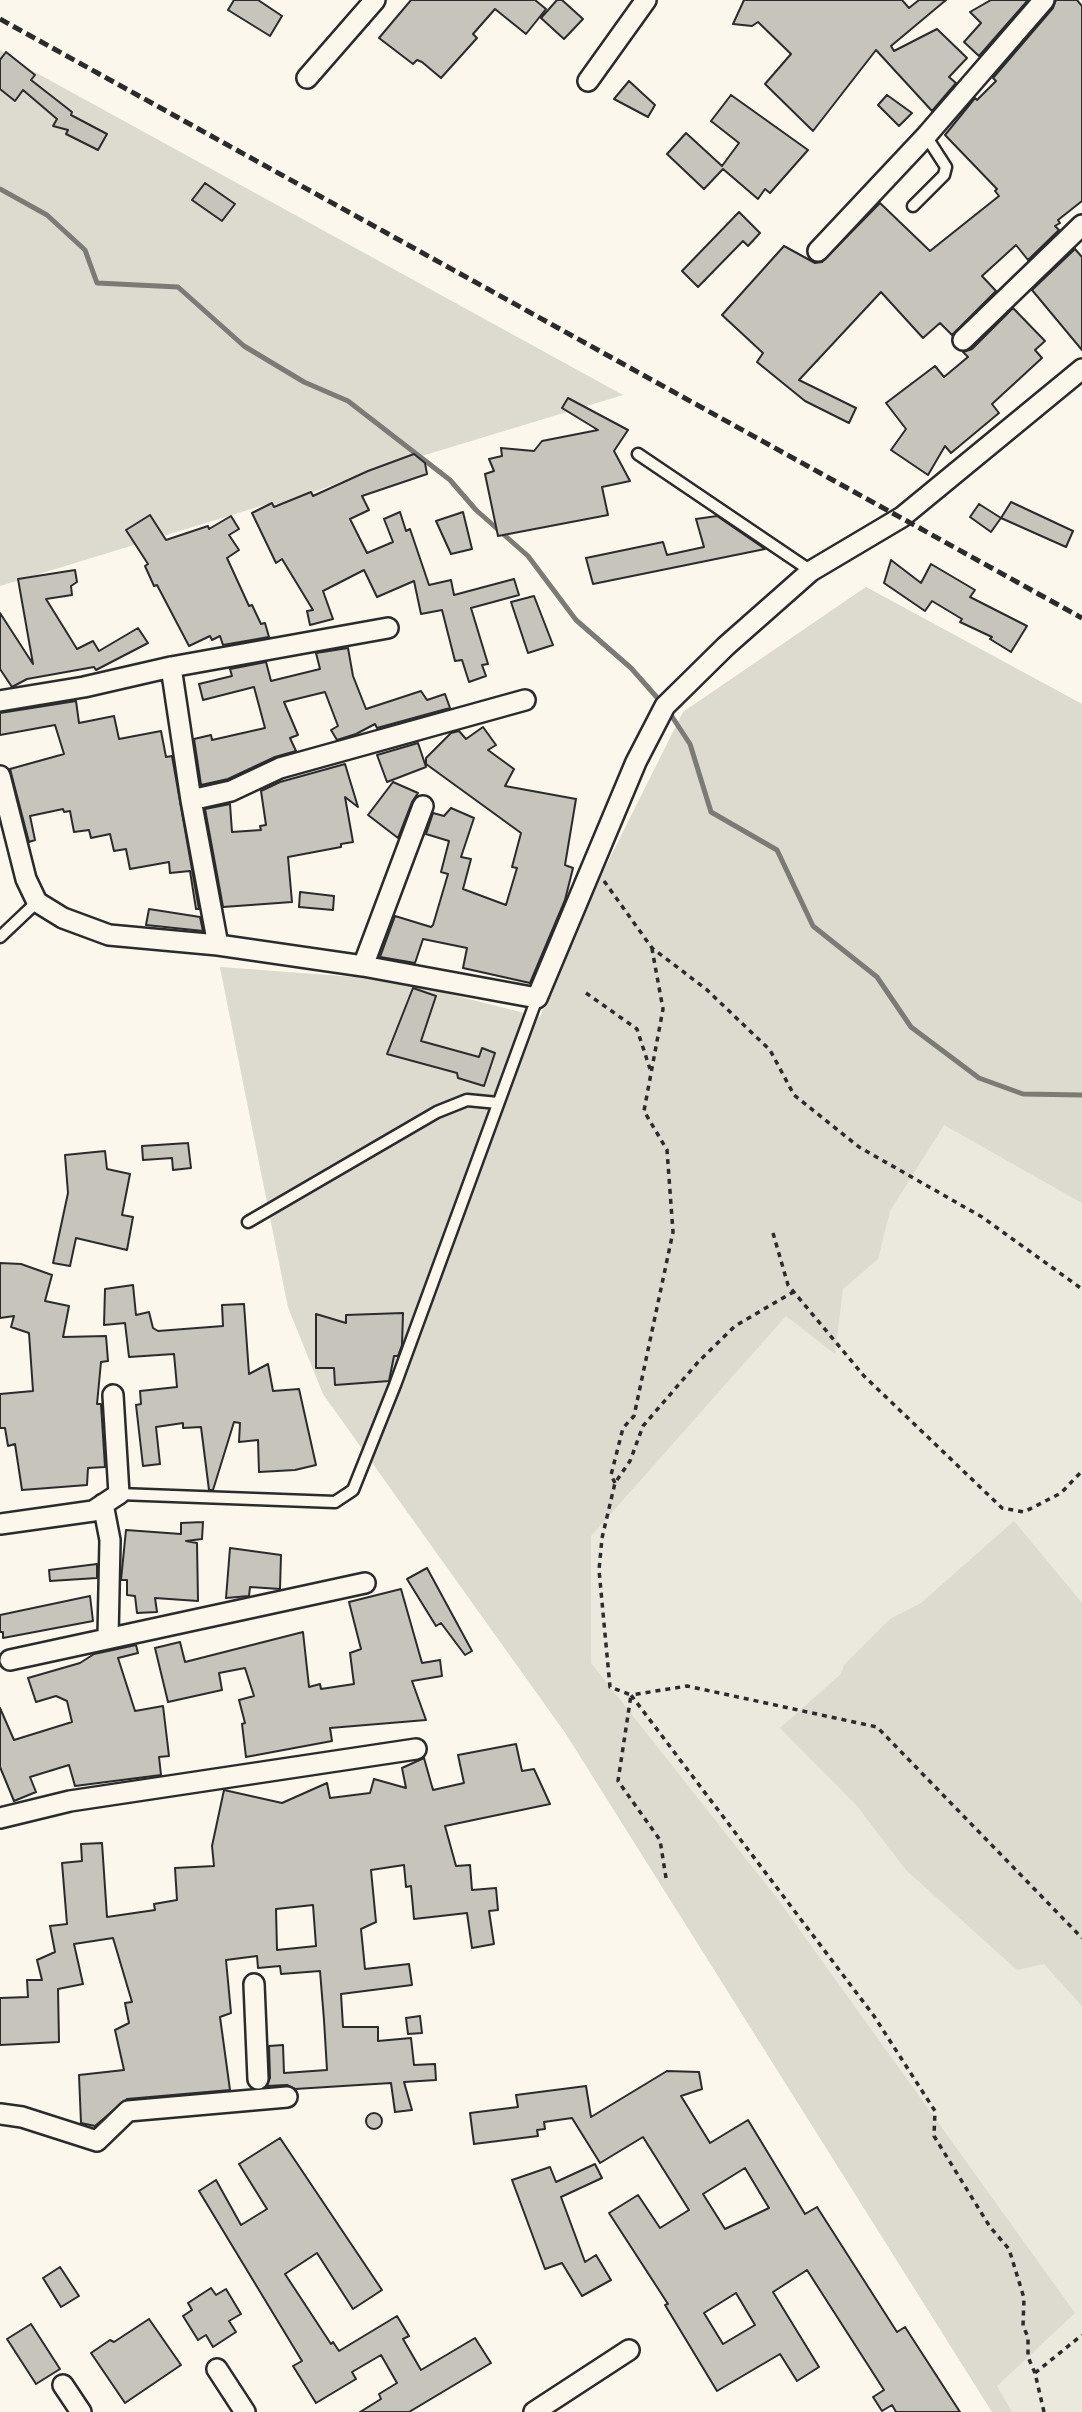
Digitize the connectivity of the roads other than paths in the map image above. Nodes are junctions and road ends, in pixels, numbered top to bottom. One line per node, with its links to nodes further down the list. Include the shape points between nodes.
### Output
1 (374, 0): 4 (street)
2 (646, 0): 5 (street)
3 (1044, 0): 6 (street)
4 (307, 78)
5 (588, 80)
6 (926, 136): 7 (lane, via 946,167); 9 (street)
7 (914, 206)
8 (1082, 225): 10 (street)
9 (818, 251)
10 (962, 340)
11 (1082, 369): 13 (street, via 902,517)
12 (638, 454): 13 (lane)
13 (811, 571): 25 (street, via 665,706 636,762)
14 (388, 628): 15 (street)
15 (171, 667): 17 (street); 19 (street)
16 (525, 700): 19 (street, via 280,768 230,791)
17 (0, 701)
18 (0, 776): 21 (street, via 26,878)
19 (191, 800): 23 (street)
20 (423, 806): 24 (street)
21 (37, 902): 22 (lane); 23 (street, via 63,918 109,935)
22 (0, 937)
23 (218, 945): 24 (street)
24 (363, 966): 25 (street)
25 (537, 998): 26 (lane)
26 (498, 1103): 27 (lane, via 467,1100 436,1112); 29 (lane, via 395,1385 345,1499)
27 (248, 1222)
28 (113, 1395): 29 (street)
29 (111, 1499): 30 (street, via 93,1511); 32 (street)
30 (0, 1524)
31 (365, 1583): 32 (street)
32 (108, 1637): 33 (street)
33 (10, 1660)
34 (416, 1749): 35 (street, via 70,1801)
35 (0, 1818)
36 (254, 1984): 37 (street)
37 (258, 2079)
38 (287, 2097): 39 (street, via 128,2111 97,2141)
39 (0, 2114)
40 (629, 2350): 45 (street)
41 (217, 2369): 44 (street)
42 (63, 2385): 43 (street)
43 (81, 2412)
44 (245, 2412)
45 (534, 2412)

